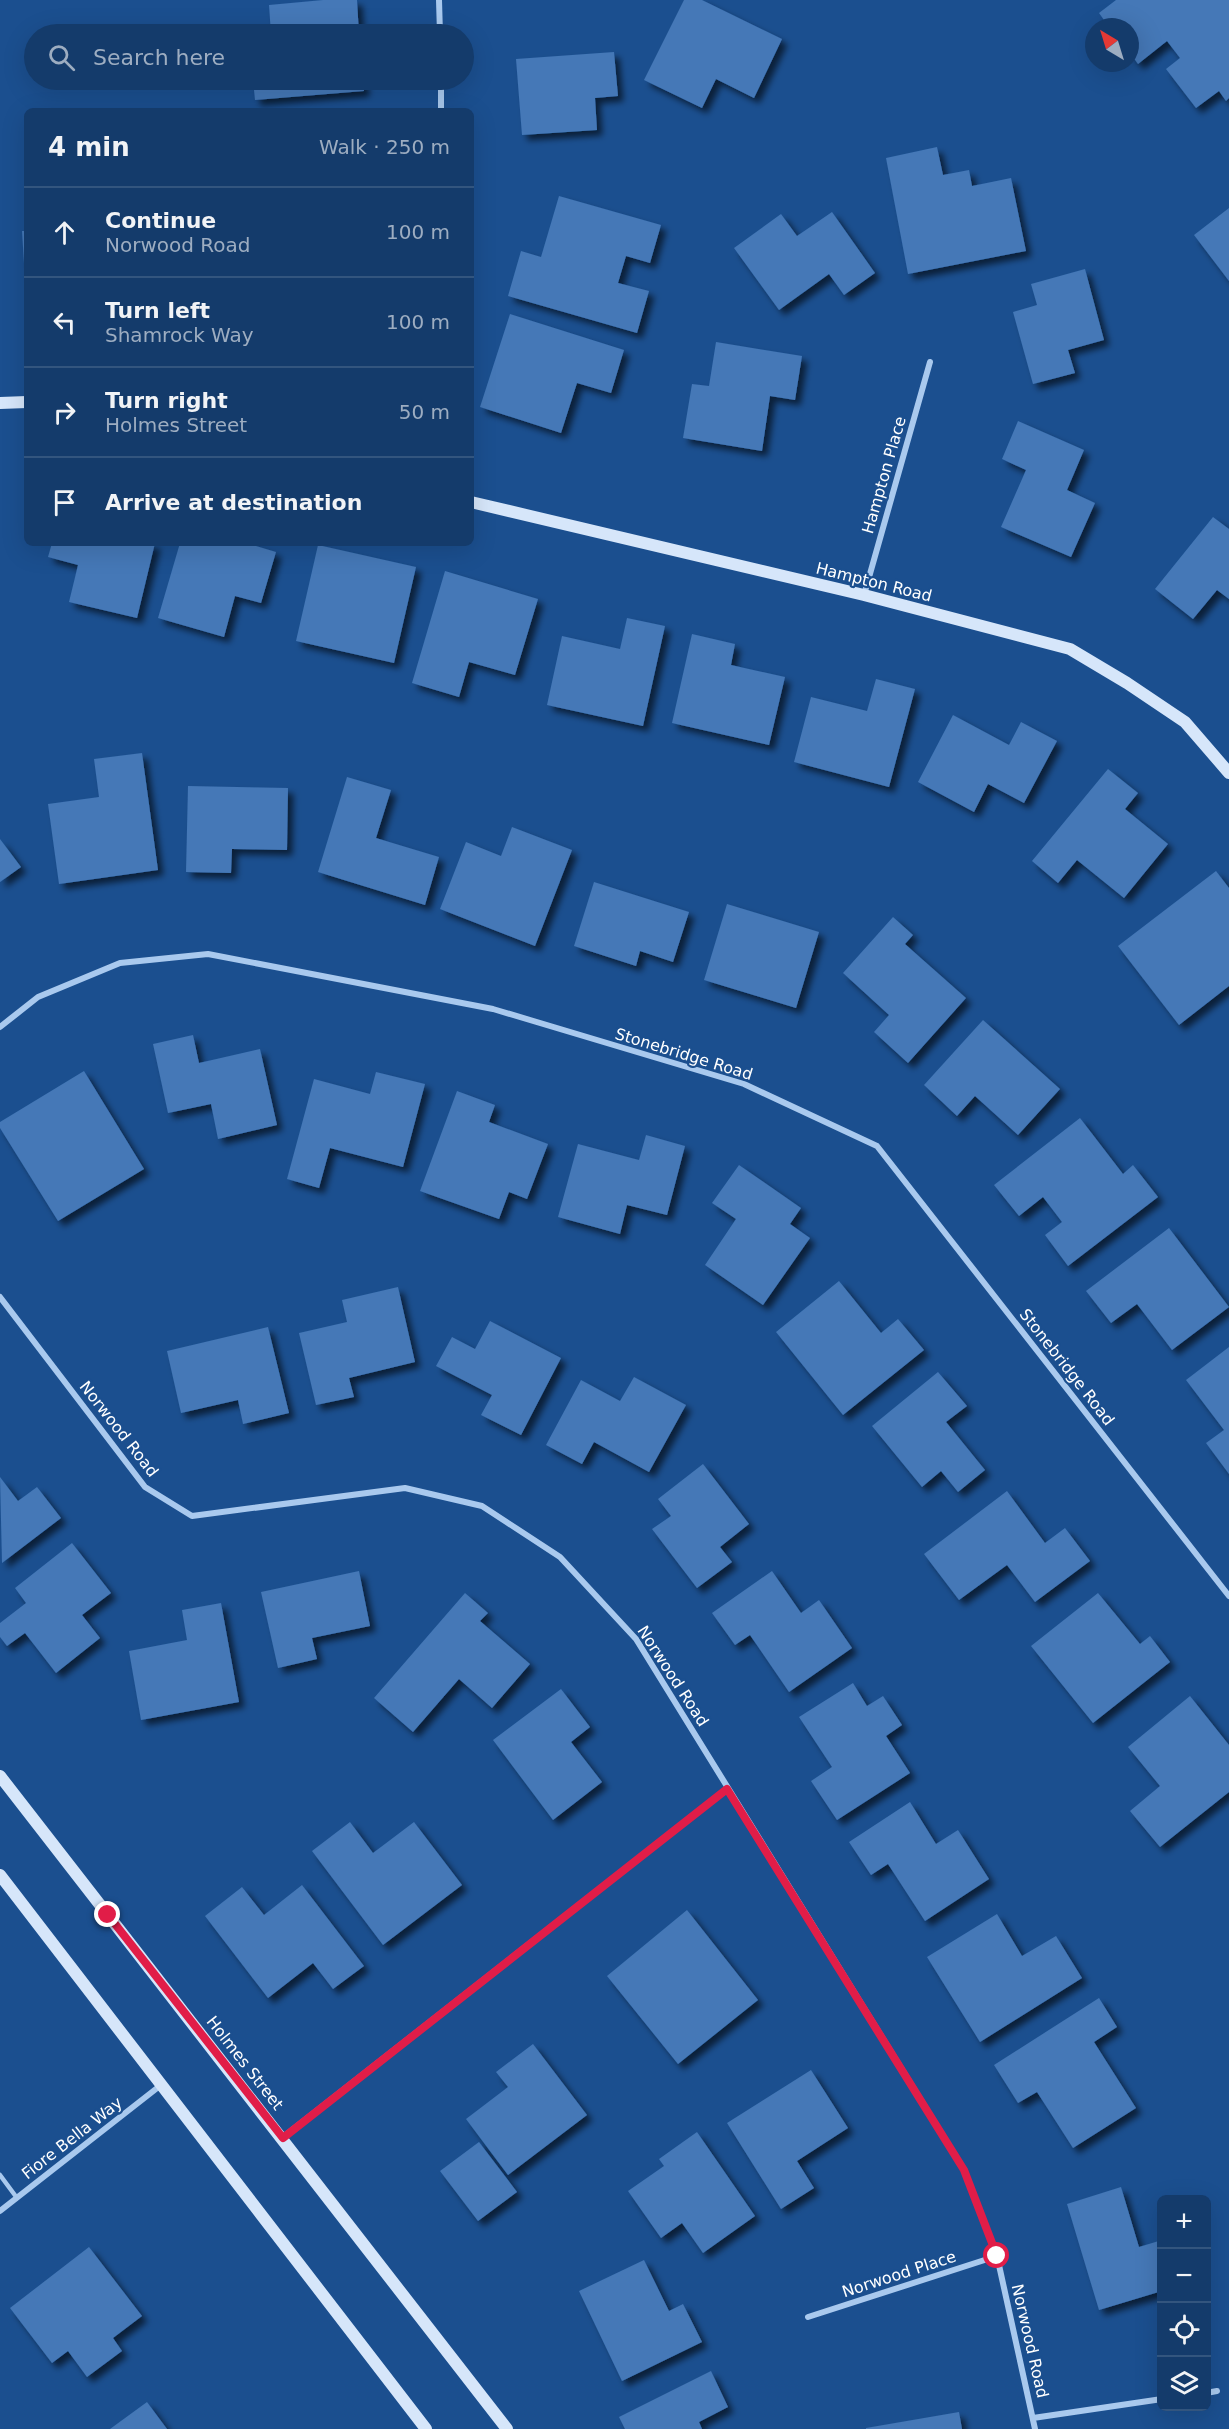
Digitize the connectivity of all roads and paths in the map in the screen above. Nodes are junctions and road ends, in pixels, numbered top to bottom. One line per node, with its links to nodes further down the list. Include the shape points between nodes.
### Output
1 (439, 0): 2 (street)
2 (440, 24)
3 (441, 90): 4 (street)
4 (441, 108)
5 (930, 362): 9 (street, Hampton Place)
6 (24, 402): 7 (main road)
7 (0, 403)
8 (474, 503): 9 (main road, Hampton Road)
9 (864, 595): 10 (main road, Hampton Road, via 1070,649 1185,722)
10 (1229, 773)
11 (0, 1027): 13 (street, Stonebridge Road, via 38,997 120,963 208,954 493,1009 744,1084 877,1146)
12 (0, 1298): 15 (street, Norwood Road, via 145,1487 192,1516 405,1488 482,1506 560,1557 636,1639)
13 (1229, 1596)
14 (0, 1776): 18 (main road, Holmes Street)
15 (727, 1789): 18 (street); 22 (street, Norwood Road, via 964,2170)
16 (0, 1875): 17 (main road)
17 (161, 2085): 20 (street, Fiore Bella Way); 28 (main road)
18 (283, 2138): 29 (main road, Holmes Street)
19 (0, 2175): 20 (lane)
20 (17, 2198): 21 (street, Fiore Bella Way)
21 (0, 2211)
22 (997, 2256): 23 (street, Norwood Place); 27 (street, Norwood Road)
23 (808, 2317)
24 (1218, 2391): 25 (street)
25 (1211, 2392)
26 (1157, 2400): 27 (street)
27 (1033, 2418): 30 (street, Norwood Road)
28 (426, 2429)
29 (507, 2429)
30 (1035, 2429)

